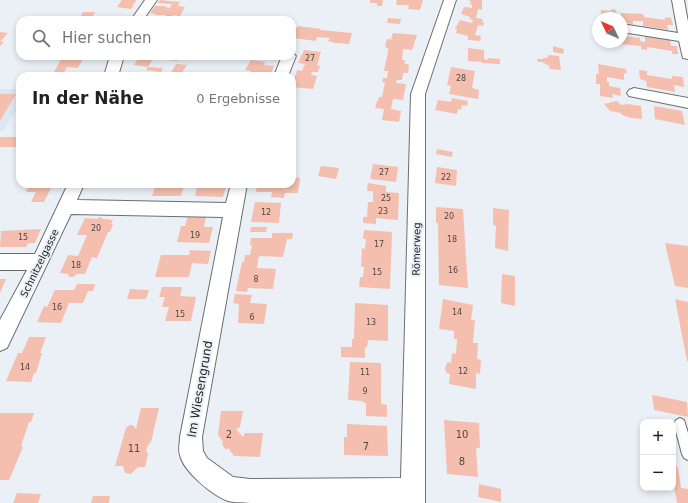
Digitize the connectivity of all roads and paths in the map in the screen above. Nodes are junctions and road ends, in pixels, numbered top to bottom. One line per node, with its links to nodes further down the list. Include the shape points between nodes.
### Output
1 (151, 0): 4 (street)
2 (450, 0): 23 (street, Römerweg, via 418,94)
3 (678, 0): 6 (street)
4 (140, 16)
5 (628, 29): 6 (street)
6 (685, 38): 7 (street)
7 (688, 54)
8 (116, 60): 10 (street)
9 (287, 60): 11 (street)
10 (112, 72)
11 (283, 72)
12 (634, 93): 13 (street)
13 (688, 102)
14 (74, 188): 16 (street, Schnitzelgasse)
15 (238, 188): 17 (street, Im Wiesengrund)
16 (67, 207): 17 (street); 19 (street, Schnitzelgasse)
17 (233, 210): 23 (street, Im Wiesengrund, via 191,437 191,455 200,466 229,489)
18 (0, 262): 19 (street)
19 (40, 262): 20 (street, Schnitzelgasse)
20 (0, 341)
21 (680, 424): 22 (lane)
22 (688, 454)
23 (413, 496)

